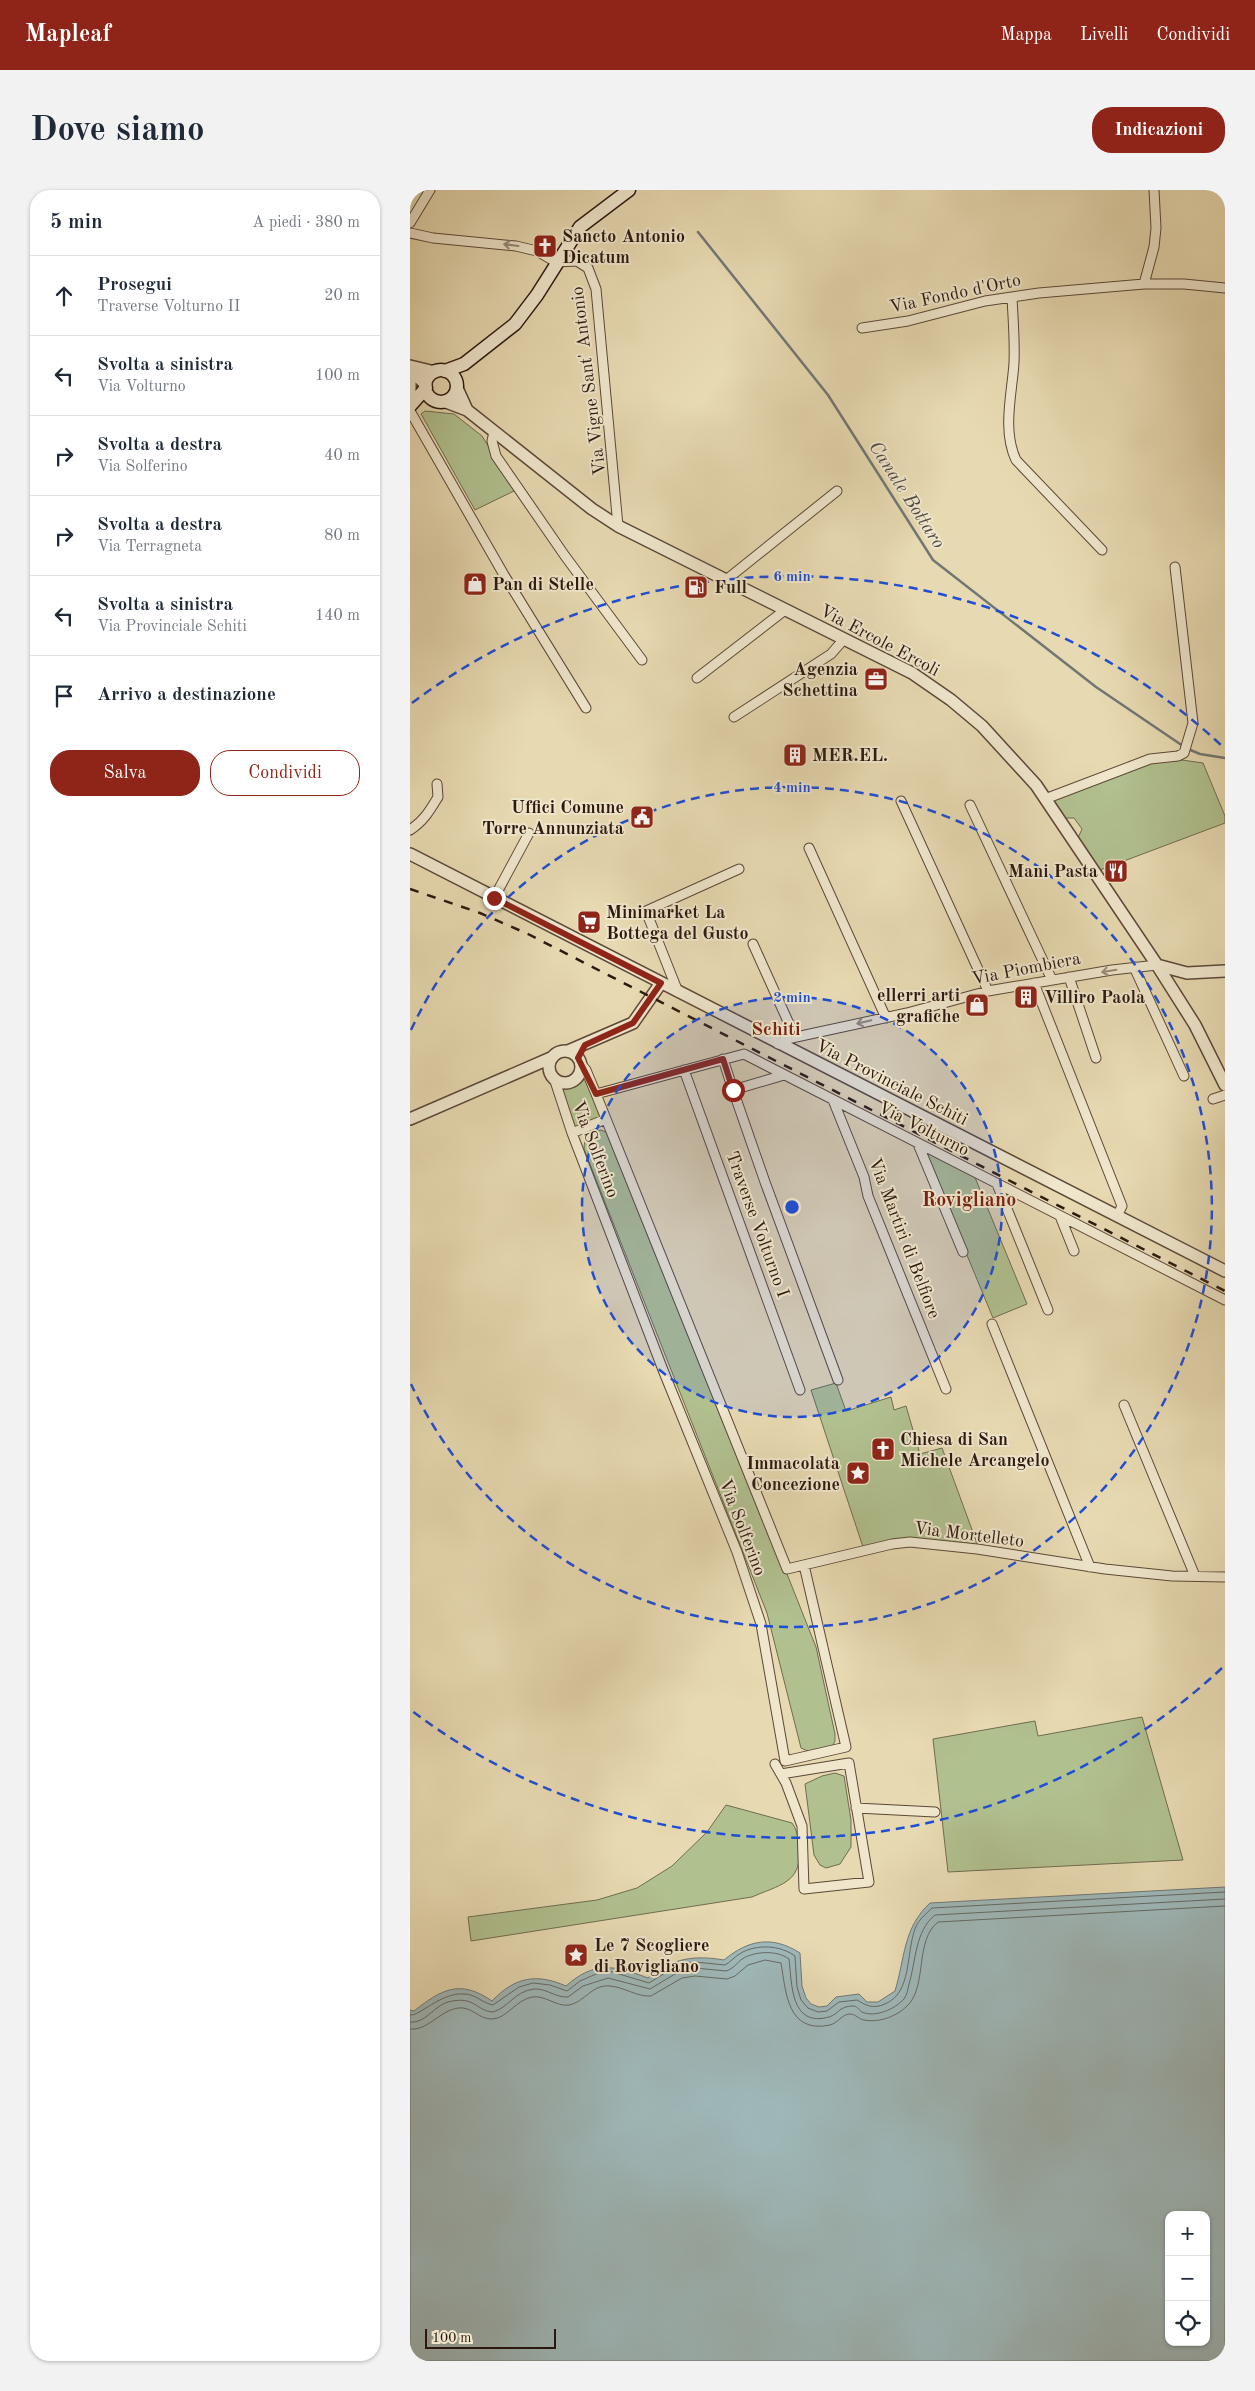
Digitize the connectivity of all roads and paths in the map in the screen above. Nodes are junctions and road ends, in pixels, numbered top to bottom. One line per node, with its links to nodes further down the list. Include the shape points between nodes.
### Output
1 (430, 190): 4 (street)
2 (1154, 190): 7 (street, via 1154,247)
3 (626, 192): 6 (main road, via 580,227)
4 (410, 223)
5 (410, 233): 6 (street, one-way to 5, via 537,251 516,246)
6 (556, 262): 11 (main road, via 524,315); 22 (street, Via Vigne Sant' Antonio, via 577,261 588,268 596,289)
7 (1144, 284): 8 (street, Via Fondo d'Orto); 9 (street, Via Fondo d'Orto)
8 (1225, 288)
9 (1012, 297): 10 (street, Via Fondo d'Orto); 23 (street, via 1014,361 1008,433 1011,448 1016,460)
10 (862, 328)
11 (464, 364): 13 (main road); 15 (main road)
12 (410, 368): 13 (street); 16 (street)
13 (440, 372): 15 (main road, via 450,373); 16 (main road, via 429,377)
14 (410, 382): 18 (street)
15 (457, 384): 17 (main road, via 454,396); 19 (street, Via Ercole Ercoli)
16 (426, 387): 17 (main road, via 430,398); 18 (main road)
17 (440, 401): 18 (main road); 19 (street, Via Ercole Ercoli)
18 (411, 404): 30 (street, via 504,575)
19 (467, 410): 20 (street, Via Ercole Ercoli)
20 (494, 432): 22 (street, Via Ercole Ercoli); 28 (street, via 492,441 496,456)
21 (837, 491): 25 (street)
22 (618, 526): 25 (street, Via Ercole Ercoli)
23 (1102, 550)
24 (1175, 567): 33 (street, via 1193,723 1184,753 1150,759)
25 (726, 580): 26 (street, Via Ercole Ercoli)
26 (786, 610): 27 (street, Via Ercole Ercoli); 29 (street)
27 (844, 639): 31 (street, via 830,654); 33 (street, Via Ercole Ercoli, via 912,673 951,700 982,726)
28 (642, 660)
29 (697, 678)
30 (586, 708)
31 (734, 717)
32 (437, 784): 36 (street, via 438,797 425,819)
33 (1045, 799): 43 (street, Via Ercole Ercoli)
34 (901, 801): 50 (street)
35 (970, 805): 47 (street)
36 (410, 830)
37 (529, 833): 41 (street)
38 (808, 848): 52 (street)
39 (410, 854): 41 (street, Via Provinciale Schiti)
40 (739, 868): 51 (street, via 646,911)
41 (494, 898): 48 (street, Via Provinciale Schiti)
42 (753, 944): 53 (street)
43 (1157, 965): 44 (street, Via Piombiera); 45 (street, Via Piombiera, via 1187,973); 66 (street, Via Ercole Ercoli, via 1195,1025)
44 (1134, 967): 46 (street, Via Piombiera, one-way to 46); 65 (street)
45 (1225, 971)
46 (1069, 977): 47 (street, Via Piombiera); 58 (street)
47 (1052, 980): 49 (street, Via Piombiera)
48 (661, 983): 51 (street, Via Provinciale Schiti); 55 (street, via 633,1023)
49 (1034, 983): 50 (street, Via Piombiera); 78 (street, via 1122,1206)
50 (988, 991): 52 (street, Via Piombiera)
51 (678, 992): 54 (street, Via Provinciale Schiti)
52 (886, 1018): 53 (street, Via Piombiera, one-way to 53)
53 (795, 1037): 54 (street, Via Piombiera)
54 (778, 1044): 78 (street, Via Provinciale Schiti)
55 (585, 1045): 56 (street); 60 (street)
56 (568, 1052): 57 (street, via 561,1052); 60 (street)
57 (553, 1058): 62 (street); 63 (street)
58 (1096, 1058)
59 (723, 1059): 61 (street, Via Volturno); 64 (street, Via Volturno, via 744,1054); 67 (street)
60 (579, 1061): 63 (street, via 579,1074 573,1081 563,1082); 68 (street, Via Solferino)
61 (684, 1070): 68 (street, Via Volturno); 87 (street, Traverse Volturno I)
62 (521, 1071): 63 (street); 72 (street)
63 (552, 1074): 74 (street, Via Solferino)
64 (784, 1075): 67 (street); 71 (street, Via Volturno)
65 (1184, 1076)
66 (1225, 1085)
67 (733, 1090): 85 (street)
68 (596, 1094): 73 (street, Via Solferino)
69 (1225, 1095): 70 (street)
70 (1213, 1099)
71 (833, 1100): 75 (street, Via Volturno); 86 (street, Via Martiri di Belfiore)
72 (410, 1119)
73 (606, 1119): 74 (street); 91 (street, Via Solferino)
74 (572, 1133): 89 (street, Via Solferino, via 737,1552 761,1624 785,1761 846,1747)
75 (918, 1144): 76 (street, Via Volturno); 80 (street)
76 (997, 1184): 77 (street, Via Volturno); 83 (street)
77 (1060, 1216): 79 (street); 82 (street, Via Volturno)
78 (1117, 1216): 81 (street, Via Provinciale Schiti)
79 (1074, 1251)
80 (963, 1252)
81 (1225, 1271)
82 (1225, 1300)
83 (1048, 1310)
84 (992, 1324): 90 (street)
85 (838, 1380)
86 (946, 1389)
87 (800, 1390)
88 (1124, 1405): 92 (street)
89 (804, 1565): 90 (street, Via Mortelleto, via 910,1542); 91 (street, Via Mortelleto)
90 (1090, 1567): 92 (street, Via Mortelleto)
91 (787, 1569)
92 (1195, 1576): 93 (street, Via Mortelleto)
93 (1225, 1577)
94 (775, 1764): 95 (street)
95 (781, 1774): 96 (street, via 849,1763); 96 (street, via 802,1826 804,1889 869,1882)
96 (856, 1808): 97 (street)
97 (935, 1812)

